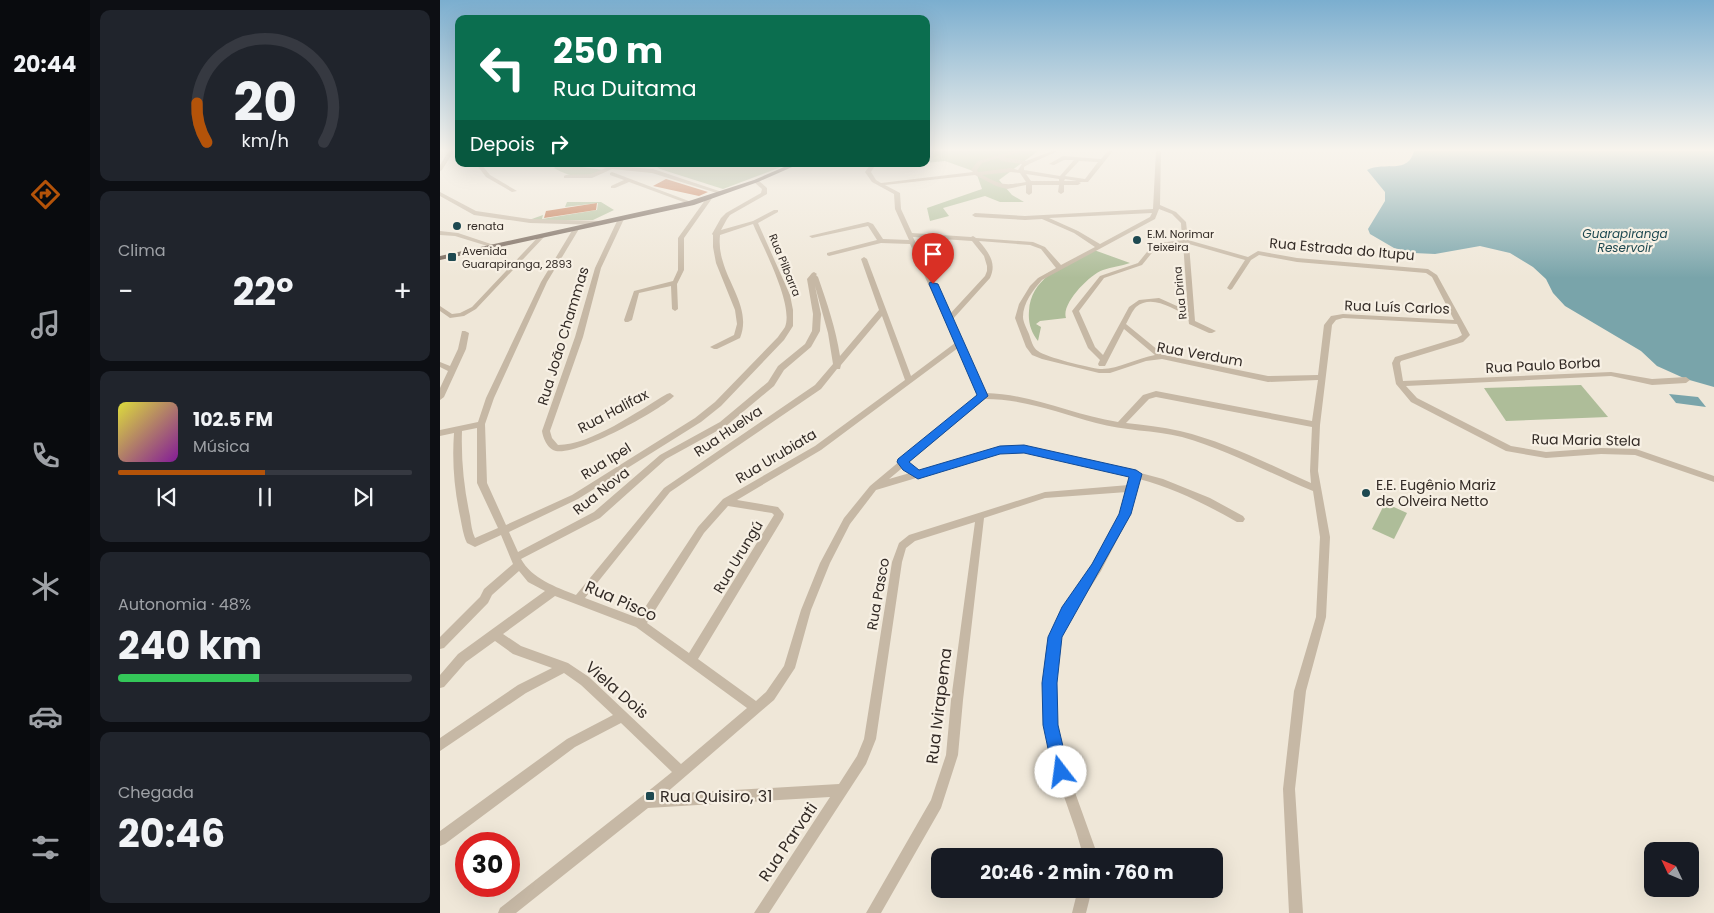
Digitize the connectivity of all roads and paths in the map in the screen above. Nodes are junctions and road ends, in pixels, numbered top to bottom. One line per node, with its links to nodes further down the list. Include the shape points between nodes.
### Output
1 (440, 194): 15 (street, via 474,213 530,221)
2 (666, 194): 8 (street)
3 (720, 194): 7 (main road)
4 (764, 194): 18 (street, via 728,214)
5 (898, 194): 19 (street, via 898,208)
6 (1157, 194): 9 (street)
7 (710, 197): 8 (main road); 33 (street, via 680,238 681,270)
8 (691, 203): 13 (main road)
9 (1156, 209): 12 (street); 24 (street, Rua Drina, via 1174,213 1182,220 1186,226); 27 (street, Rua Verdum, via 1153,218 1144,224)
10 (776, 212): 14 (street, Rua Pilbarra)
11 (975, 215): 12 (street)
12 (1043, 218): 27 (street)
13 (621, 219): 15 (main road); 66 (street, Rua João Chammas, via 598,268 579,337 546,431 556,448)
14 (755, 222): 18 (street); 60 (street, Rua Pilbarra, via 787,295 791,318 781,338)
15 (601, 223): 16 (main road)
16 (576, 229): 20 (main road); 61 (street, via 544,282)
17 (440, 233): 26 (street, via 456,234)
18 (715, 234): 46 (street, via 716,249 739,318 736,336)
19 (909, 235): 22 (street); 25 (street)
20 (542, 236): 26 (main road); 35 (street, via 470,311 450,316)
21 (812, 236): 23 (street, via 868,224)
22 (973, 238): 32 (street, via 1031,242 1043,248); 39 (street, via 990,259 992,270)
23 (880, 241): 25 (street); 28 (street)
24 (1186, 241): 30 (street); 38 (street, Rua Drina); 48 (street, via 1157,246 1140,264 1105,275 1079,303 1076,316 1092,348)
25 (913, 242): 39 (street)
26 (494, 246): 29 (main road)
27 (1098, 246): 32 (street, Rua Verdum)
28 (829, 254)
29 (440, 258)
30 (1249, 259): 34 (street); 41 (street, Rua Estrada do Itupu, via 1258,253 1297,260 1428,271 1435,276)
31 (864, 260): 37 (street)
32 (1059, 267): 52 (street, Rua Verdum, via 1032,287 1022,304 1019,318 1026,339 1038,355)
33 (674, 283): 36 (street); 40 (street, via 636,292)
34 (1230, 288)
35 (440, 308)
36 (675, 309)
37 (883, 310): 50 (street, Rua Huelva); 55 (street)
38 (1191, 315): 42 (street, via 1159,300 1147,299 1132,307); 43 (street, Rua Drina, via 1193,324)
39 (949, 319): 45 (street)
40 (628, 320)
41 (1460, 322): 53 (street, Rua Luís Carlos, via 1334,318 1328,326); 56 (street, via 1466,335 1460,340 1398,359)
42 (1124, 325): 47 (street); 48 (street)
43 (1212, 331)
44 (465, 333): 51 (street)
45 (960, 343): 55 (street, Rua Urubiata); 58 (street)
46 (714, 347)
47 (1162, 357): 52 (street, Rua Verdum); 53 (street, Rua Verdum, via 1268,379)
48 (1104, 360): 52 (street)
49 (440, 364): 51 (street)
50 (837, 367): 78 (street, Rua Nova, via 834,340 814,273 810,279 817,314 816,331 808,345 781,368 771,384 724,424 663,458 597,515); 80 (street, Rua Huelva, via 818,387 667,490)
51 (453, 370): 59 (street)
52 (1099, 371)
53 (1322, 377): 63 (street)
54 (1686, 380): 56 (street, Rua Paulo Borba, via 1652,382 1611,374)
55 (908, 381): 74 (street, Rua Urubiata, via 818,448)
56 (1400, 384): 70 (street, Rua Maria Stela, via 1414,400 1486,438 1528,454 1636,452)
57 (670, 396): 66 (street, Rua Halifax, via 614,428)
58 (983, 396): 62 (street, via 1005,394 1022,397 1098,421); 67 (street)
59 (440, 397)
60 (718, 404): 77 (street, Rua Ipel, via 583,492)
61 (481, 424): 64 (street); 77 (street, Rua Pisco, via 482,483)
62 (1121, 424): 63 (street, via 1146,397 1156,394); 73 (street, via 1192,437)
63 (1316, 425): 73 (street)
64 (458, 429): 65 (street); 77 (street, Rua Ipel, via 456,457 470,540 475,543)
65 (440, 433)
66 (570, 448)
67 (902, 462): 68 (street); 71 (street)
68 (918, 474): 69 (street, via 1012,449 1034,450); 71 (street)
69 (1136, 474): 72 (street); 76 (street, via 1187,492)
70 (1714, 479)
71 (873, 488): 87 (street, via 847,521 825,563 806,610 789,668 770,696)
72 (1132, 488): 75 (street, Rua Pasco, via 1058,493); 94 (street, via 1125,514 1060,625 1052,650 1050,725 1057,759)
73 (1315, 488): 100 (street, via 1325,537 1325,557 1321,617 1300,691 1289,789)
74 (726, 502): 81 (street, Rua Urubiata, via 701,530); 84 (street, Rua Urungú, via 775,510 779,514)
75 (980, 516): 91 (street, Rua Pasco, via 912,538 902,546 888,614 870,739 862,760); 98 (street, Rua Ivirapema, via 956,700 952,756 936,803)
76 (1240, 519)
77 (503, 531): 78 (street, Rua Pisco)
78 (518, 561): 79 (street, Rua Pisco, via 532,579); 83 (street, Rua Nova)
79 (554, 591): 80 (street, Rua Pisco); 82 (street)
80 (578, 600): 81 (street, Rua Pisco)
81 (640, 624): 84 (street, Rua Pisco)
82 (494, 634): 85 (street, Viela Dois, via 517,650); 86 (street, via 462,658)
83 (440, 644)
84 (691, 660): 87 (street, Rua Pisco)
85 (564, 667): 88 (street, Viela Dois); 89 (street, via 522,689)
86 (440, 683)
87 (756, 708): 90 (street)
88 (622, 716): 90 (street, Viela Dois); 93 (street, via 571,743)
89 (440, 745)
90 (681, 773): 92 (street)
91 (843, 790): 92 (street); 97 (street, Rua Parvati)
92 (646, 802): 96 (street)
93 (440, 839)
94 (1086, 848)
95 (1082, 898): 99 (street)
96 (505, 913)
97 (761, 913)
98 (873, 913)
99 (1079, 913)
100 (1296, 913)

